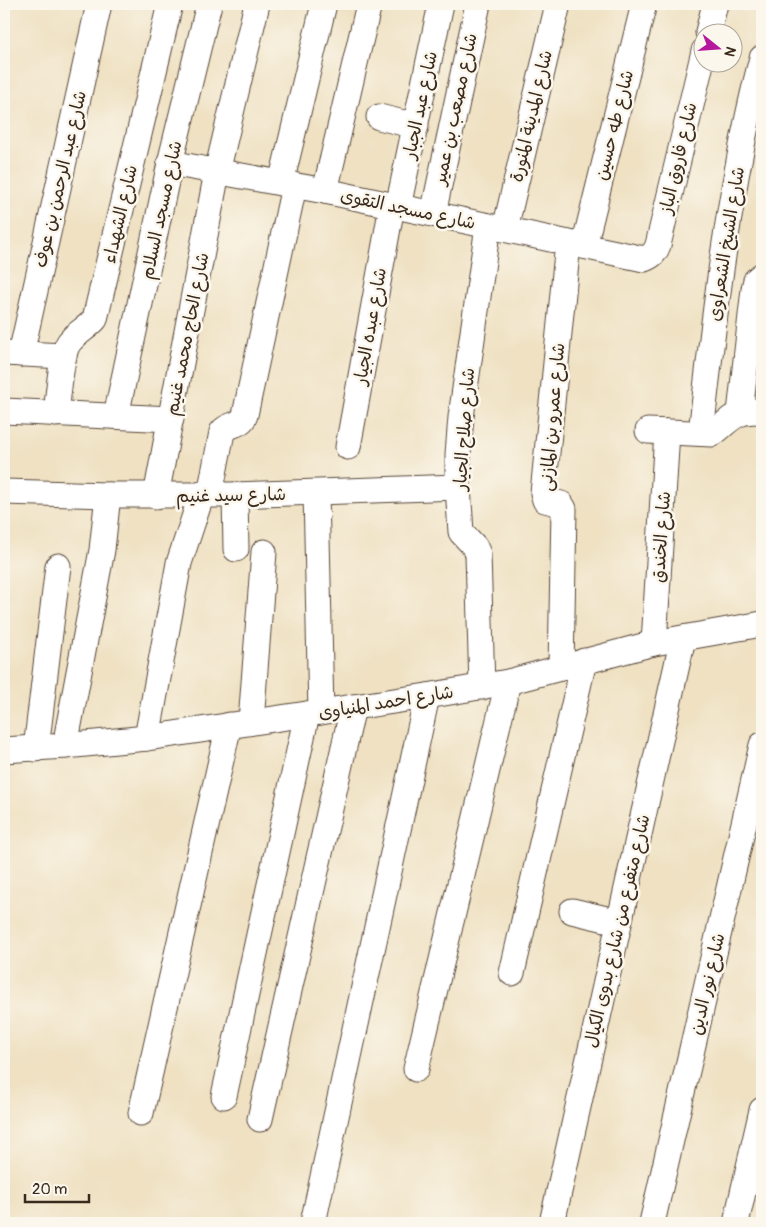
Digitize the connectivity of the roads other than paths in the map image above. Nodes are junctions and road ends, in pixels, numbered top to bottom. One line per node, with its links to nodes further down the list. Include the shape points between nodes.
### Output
1 (99, 4): 27 (street, شارع عبد الرحمن بن عوف)
2 (170, 4): 28 (street, شارع الشهداء, via 96,319 74,337)
3 (209, 4): 17 (street, شارع مسجد السلام)
4 (257, 4): 18 (street, شارع الحاج محمد غنيم)
5 (324, 4): 19 (street)
6 (370, 4): 20 (street)
7 (441, 4): 16 (street, شارع عبد الجبار)
8 (478, 4): 22 (street, شارع مصعب بن عمير)
9 (558, 4): 23 (street, شارع المدينة المنورة)
10 (644, 4): 24 (street, شارع طه حسين)
11 (715, 4): 12 (street)
12 (710, 22)
13 (762, 58): 34 (street, شارع الشيخ الشعراوى, via 724,240)
14 (699, 72): 25 (street, شارع فاروق الباز, via 658,245 650,257)
15 (379, 117): 16 (street)
16 (416, 126): 21 (street, شارع عبد الجبار)
17 (170, 163): 18 (street, شارع مسجد التقوى); 32 (street, شارع مسجد السلام)
18 (217, 172): 19 (street, شارع مسجد التقوى); 33 (street, شارع الحاج محمد غنيم)
19 (288, 184): 20 (street, شارع مسجد التقوى); 39 (street, via 245,415 239,424 222,432)
20 (326, 191): 21 (street, شارع مسجد التقوى)
21 (395, 206): 22 (street, شارع مسجد التقوى); 35 (street, شارع عبده الجيار)
22 (433, 214): 23 (street, شارع مسجد التقوى)
23 (496, 227): 24 (street, شارع مسجد التقوى); 36 (street, شارع صلاح الجيار, via 461,417)
24 (576, 245): 25 (street, شارع مسجد التقوى); 50 (street, شارع عمرو بن المازنى, via 543,493 545,500 561,504 564,509)
25 (644, 258)
26 (762, 275): 30 (street, via 756,280 754,289)
27 (12, 353): 28 (street)
28 (64, 356): 31 (street, شارع الشهداء)
29 (4, 411): 31 (street)
30 (751, 412): 34 (street, via 730,420 712,434)
31 (56, 414): 32 (street)
32 (116, 416): 33 (street)
33 (171, 419): 42 (street, شارع الحاج محمد غنيم)
34 (701, 433): 48 (street, شارع الخندق, via 658,431)
35 (348, 447)
36 (458, 487): 38 (street, شارع سيد غنيم); 52 (street, شارع صلاح الجيار, via 462,532 478,554)
37 (4, 492): 40 (street, شارع سيد غنيم)
38 (316, 493): 41 (street, شارع سيد غنيم); 55 (street)
39 (206, 494): 41 (street, شارع سيد غنيم); 42 (street, شارع سيد غنيم); 57 (street, via 179,563)
40 (108, 495): 42 (street, شارع سيد غنيم); 59 (street, via 102,550)
41 (235, 495): 43 (street)
42 (156, 496)
43 (236, 549)
44 (264, 552): 56 (street)
45 (58, 566): 60 (street)
46 (762, 624): 47 (street, شارع احمد المنياوى)
47 (682, 638): 48 (street, شارع احمد المنياوى); 63 (street, شارع متفرع من شارع بدوى الكيال)
48 (654, 643): 49 (street, شارع احمد المنياوى)
49 (584, 661): 50 (street, شارع احمد المنياوى); 64 (street)
50 (561, 668): 51 (street, شارع احمد المنياوى)
51 (508, 682): 52 (street, شارع احمد المنياوى); 65 (street)
52 (482, 686): 53 (street, شارع احمد المنياوى)
53 (427, 696): 54 (street, شارع احمد المنياوى); 70 (street)
54 (353, 708): 55 (street, شارع احمد المنياوى); 69 (street)
55 (314, 713): 56 (street, شارع احمد المنياوى); 66 (street)
56 (240, 724): 57 (street, شارع احمد المنياوى); 68 (street)
57 (146, 738): 59 (street, شارع احمد المنياوى)
58 (762, 745): 72 (street, شارع نور الدين)
59 (65, 746): 60 (street, شارع احمد المنياوى)
60 (36, 749): 61 (street, شارع احمد المنياوى)
61 (4, 750)
62 (572, 911): 63 (street)
63 (619, 922): 71 (street, شارع متفرع من شارع بدوى الكيال)
64 (512, 973)
65 (416, 1069)
66 (224, 1096)
67 (762, 1110): 73 (street)
68 (141, 1113)
69 (260, 1119)
70 (313, 1223)
71 (552, 1223)
72 (652, 1223)
73 (736, 1223)

